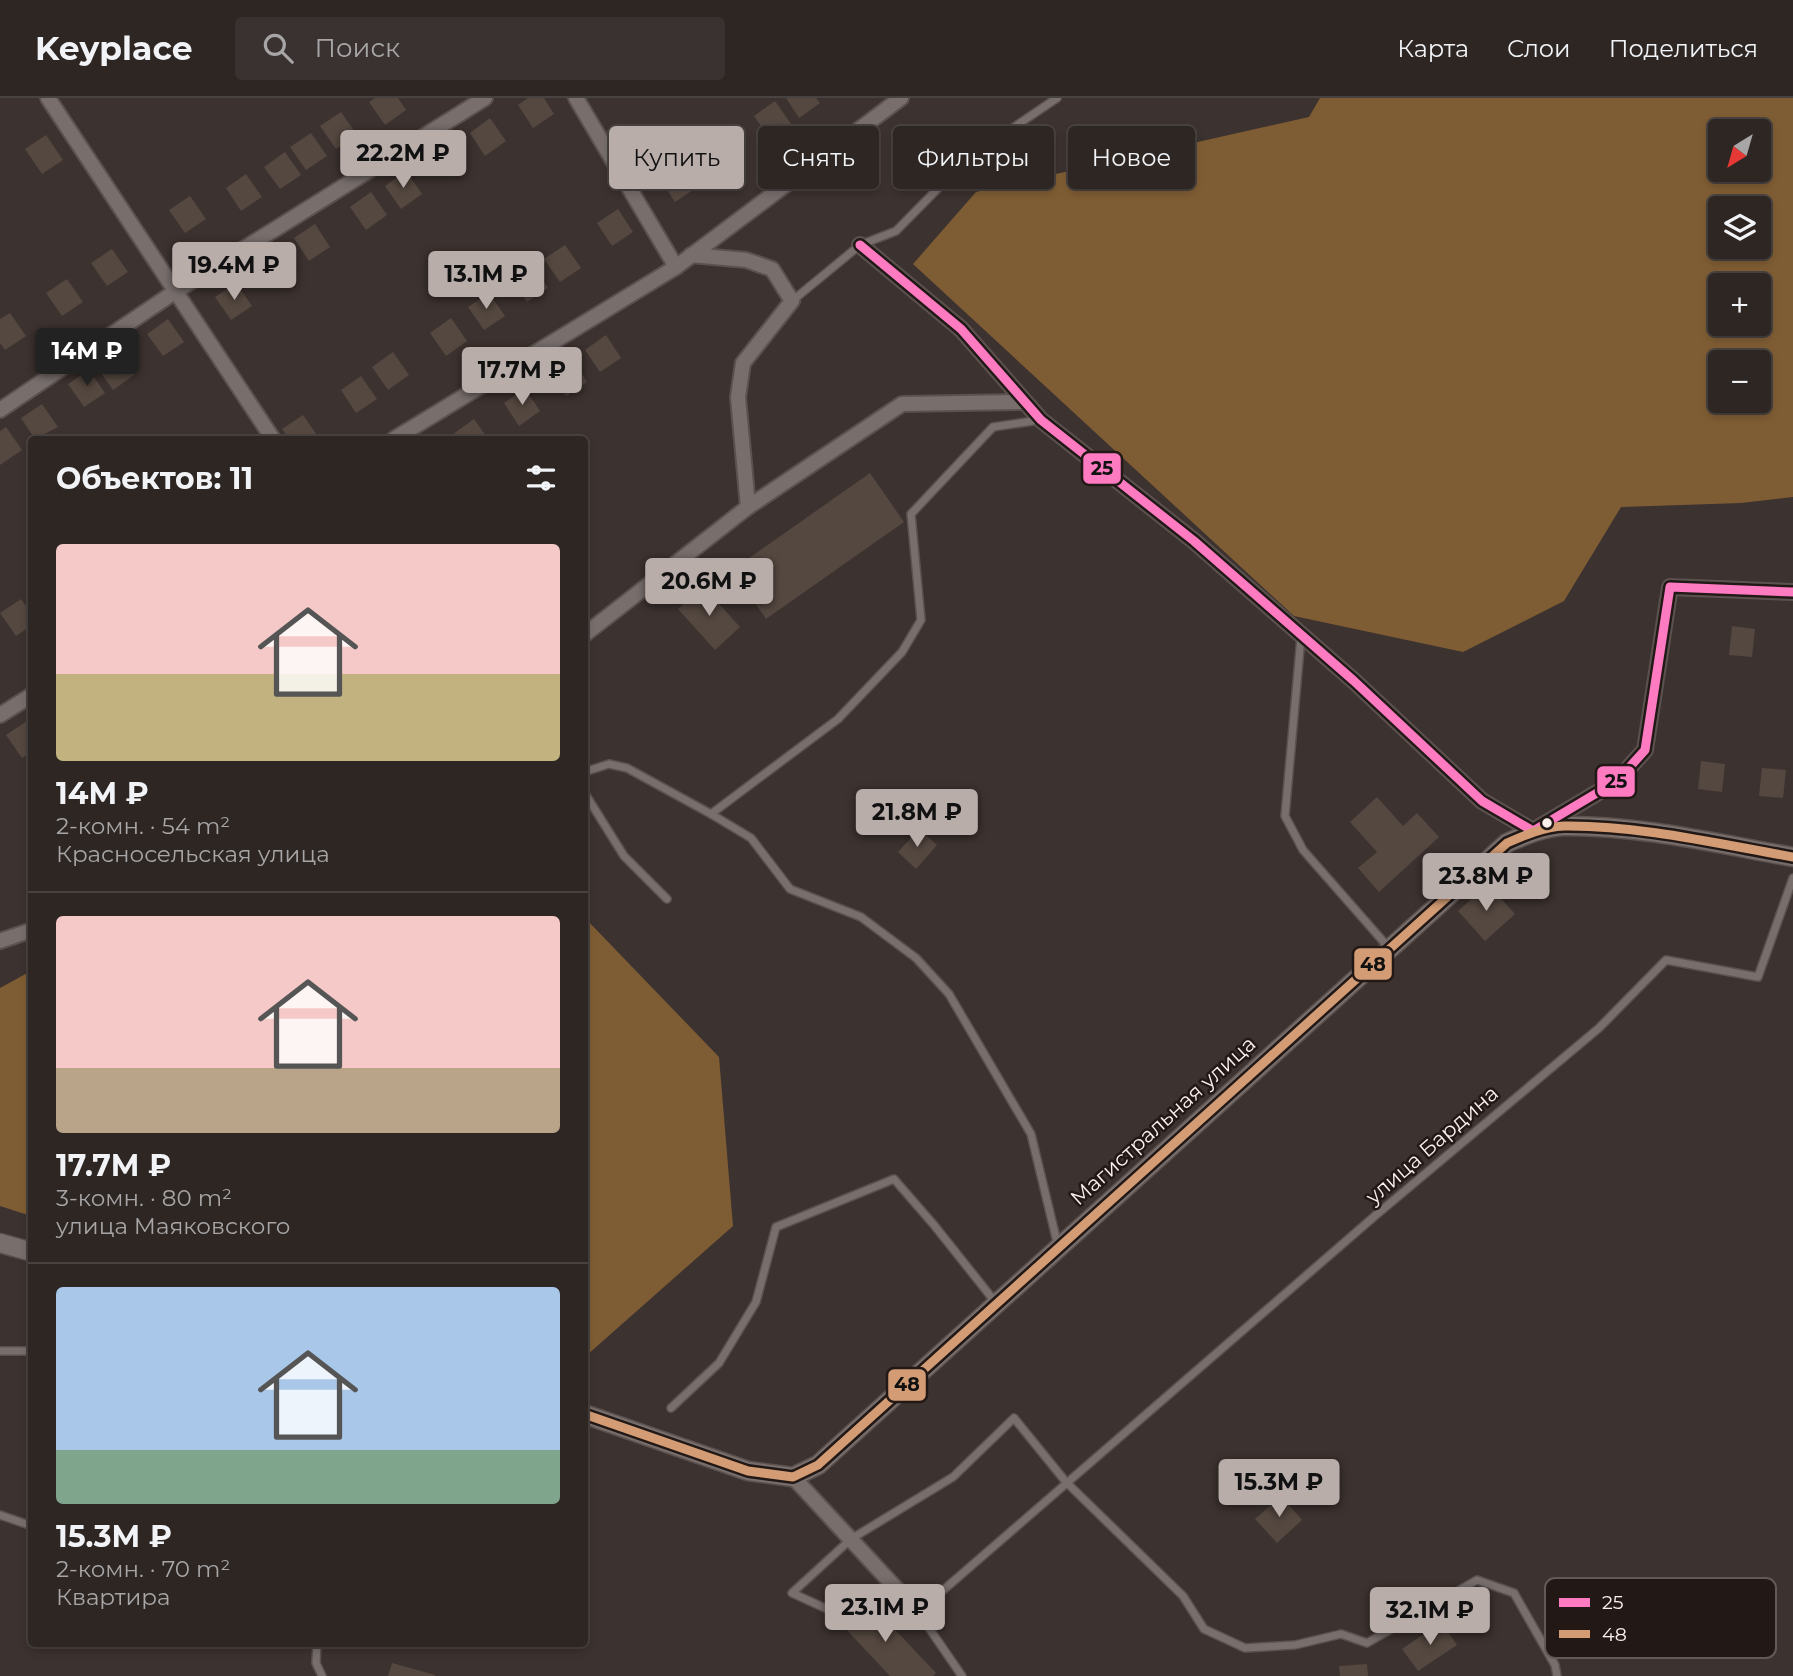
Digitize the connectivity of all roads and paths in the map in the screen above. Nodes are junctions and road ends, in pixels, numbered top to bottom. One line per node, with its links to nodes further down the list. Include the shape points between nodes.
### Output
1 (48, 98): 9 (street)
2 (485, 98): 9 (street)
3 (576, 98): 8 (street)
4 (901, 98): 7 (street)
5 (1053, 99): 6 (lane, via 967,159 896,231)
6 (860, 246): 10 (lane); 11 (street, via 961,329)
7 (691, 256): 8 (street); 10 (street, via 746,260 772,269)
8 (676, 267): 15 (street)
9 (176, 291): 12 (street); 14 (street)
10 (792, 301): 16 (street, via 743,363 738,397)
11 (1023, 402): 13 (street); 16 (street, via 902,404)
12 (0, 410)
13 (1041, 420): 19 (street, via 1194,541); 24 (lane, via 993,426 911,513 921,620 902,652 838,719)
14 (271, 436)
15 (399, 436)
16 (748, 507): 18 (street)
17 (1793, 592): 25 (street, via 1670,587 1645,750 1617,781)
18 (588, 632)
19 (1302, 635): 25 (street, via 1482,801); 31 (lane, via 1285,816 1303,850)
20 (28, 698): 21 (street)
21 (0, 715)
22 (588, 771): 24 (lane, via 610,764 627,768)
23 (588, 798): 28 (lane, via 624,856)
24 (711, 814): 33 (lane, via 751,838 790,889 862,917 916,958 949,994 1031,1134)
25 (1533, 831): 26 (street, Магистральная улица, via 1563,826 1642,832); 31 (street, Магистральная улица, via 1507,843)
26 (1793, 857)
27 (1793, 878): 41 (lane, улица Бардина, via 1759,977 1666,960 1599,1028)
28 (667, 899)
29 (28, 931): 30 (street)
30 (0, 940)
31 (1389, 949): 33 (street, Магистральная улица)
32 (0, 1243): 34 (street)
33 (1058, 1247): 35 (street, Магистральная улица)
34 (28, 1251)
35 (996, 1303): 38 (lane, via 894,1179 776,1227 755,1303 719,1363); 40 (street, Магистральная улица, via 818,1465)
36 (0, 1351): 37 (lane)
37 (28, 1351)
38 (671, 1408)
39 (588, 1415): 40 (street, via 748,1471)
40 (793, 1477): 44 (street)
41 (1066, 1482): 44 (lane, via 1014,1418 953,1477); 46 (lane); 48 (lane, via 1183,1597 1204,1629 1245,1648 1295,1645 1342,1634 1367,1643 1477,1580 1514,1593)
42 (0, 1515): 43 (lane)
43 (28, 1525)
44 (851, 1539): 45 (lane, via 792,1594); 46 (street)
45 (827, 1609)
46 (918, 1612): 51 (lane)
47 (317, 1647): 50 (lane)
48 (1545, 1647)
49 (1551, 1658): 52 (lane)
50 (322, 1676)
51 (962, 1676)
52 (1557, 1676)

